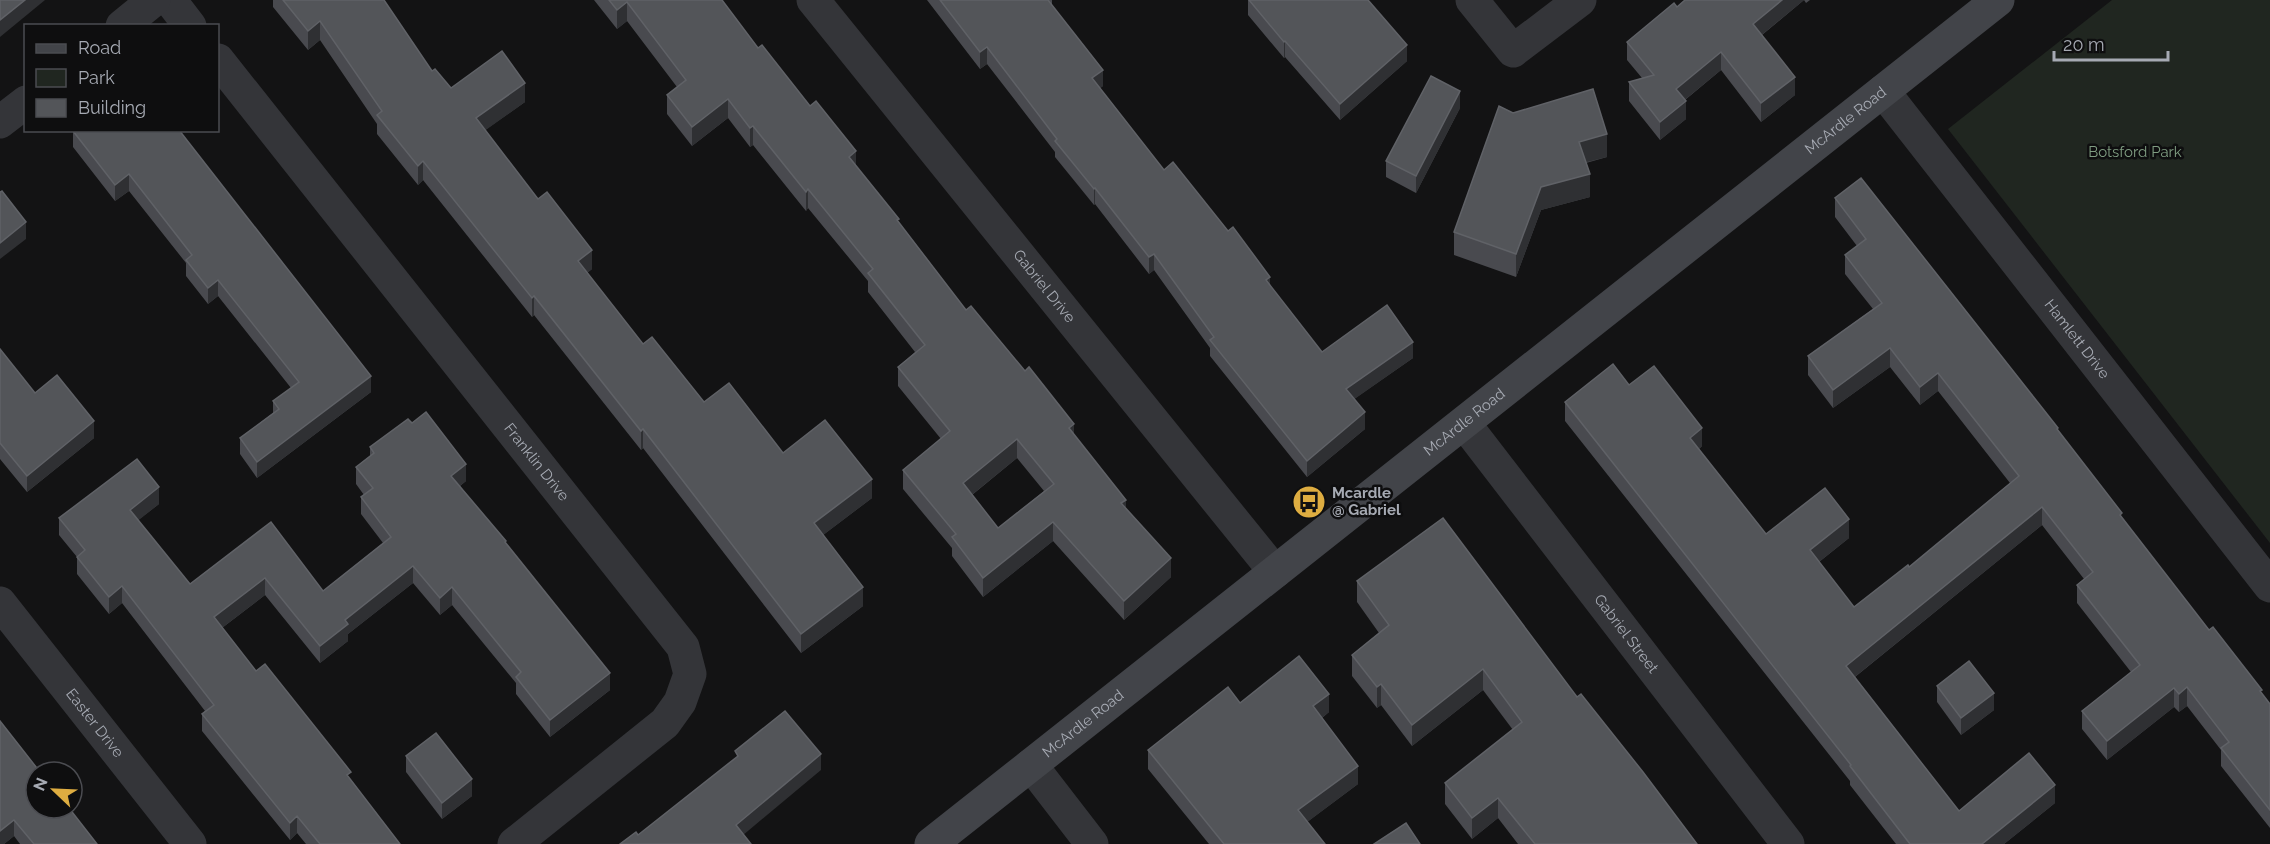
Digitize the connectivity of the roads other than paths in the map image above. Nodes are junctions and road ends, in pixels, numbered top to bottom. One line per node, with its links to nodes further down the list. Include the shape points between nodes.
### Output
1 (154, 0): 7 (street)
2 (170, 0): 8 (street)
3 (813, 0): 14 (street, Gabriel Drive)
4 (1472, 0): 5 (street, via 1513,51)
5 (1580, 0)
6 (1998, 0): 10 (main road, McArdle Road)
7 (124, 24)
8 (188, 24)
9 (219, 61): 19 (street, Franklin Drive, via 683,647 690,674 680,702 665,723)
10 (1882, 91): 13 (main road, McArdle Road); 15 (street, Hamlett Drive)
11 (24, 104): 12 (street)
12 (0, 122)
13 (1464, 423): 14 (main road, McArdle Road); 22 (street, Gabriel Street)
14 (1275, 572): 17 (main road, McArdle Road)
15 (2270, 586)
16 (0, 603): 18 (street, Easter Drive)
17 (1032, 765): 20 (main road, McArdle Road); 21 (street)
18 (190, 844)
19 (514, 844)
20 (931, 844)
21 (1092, 844)
22 (1788, 844)

